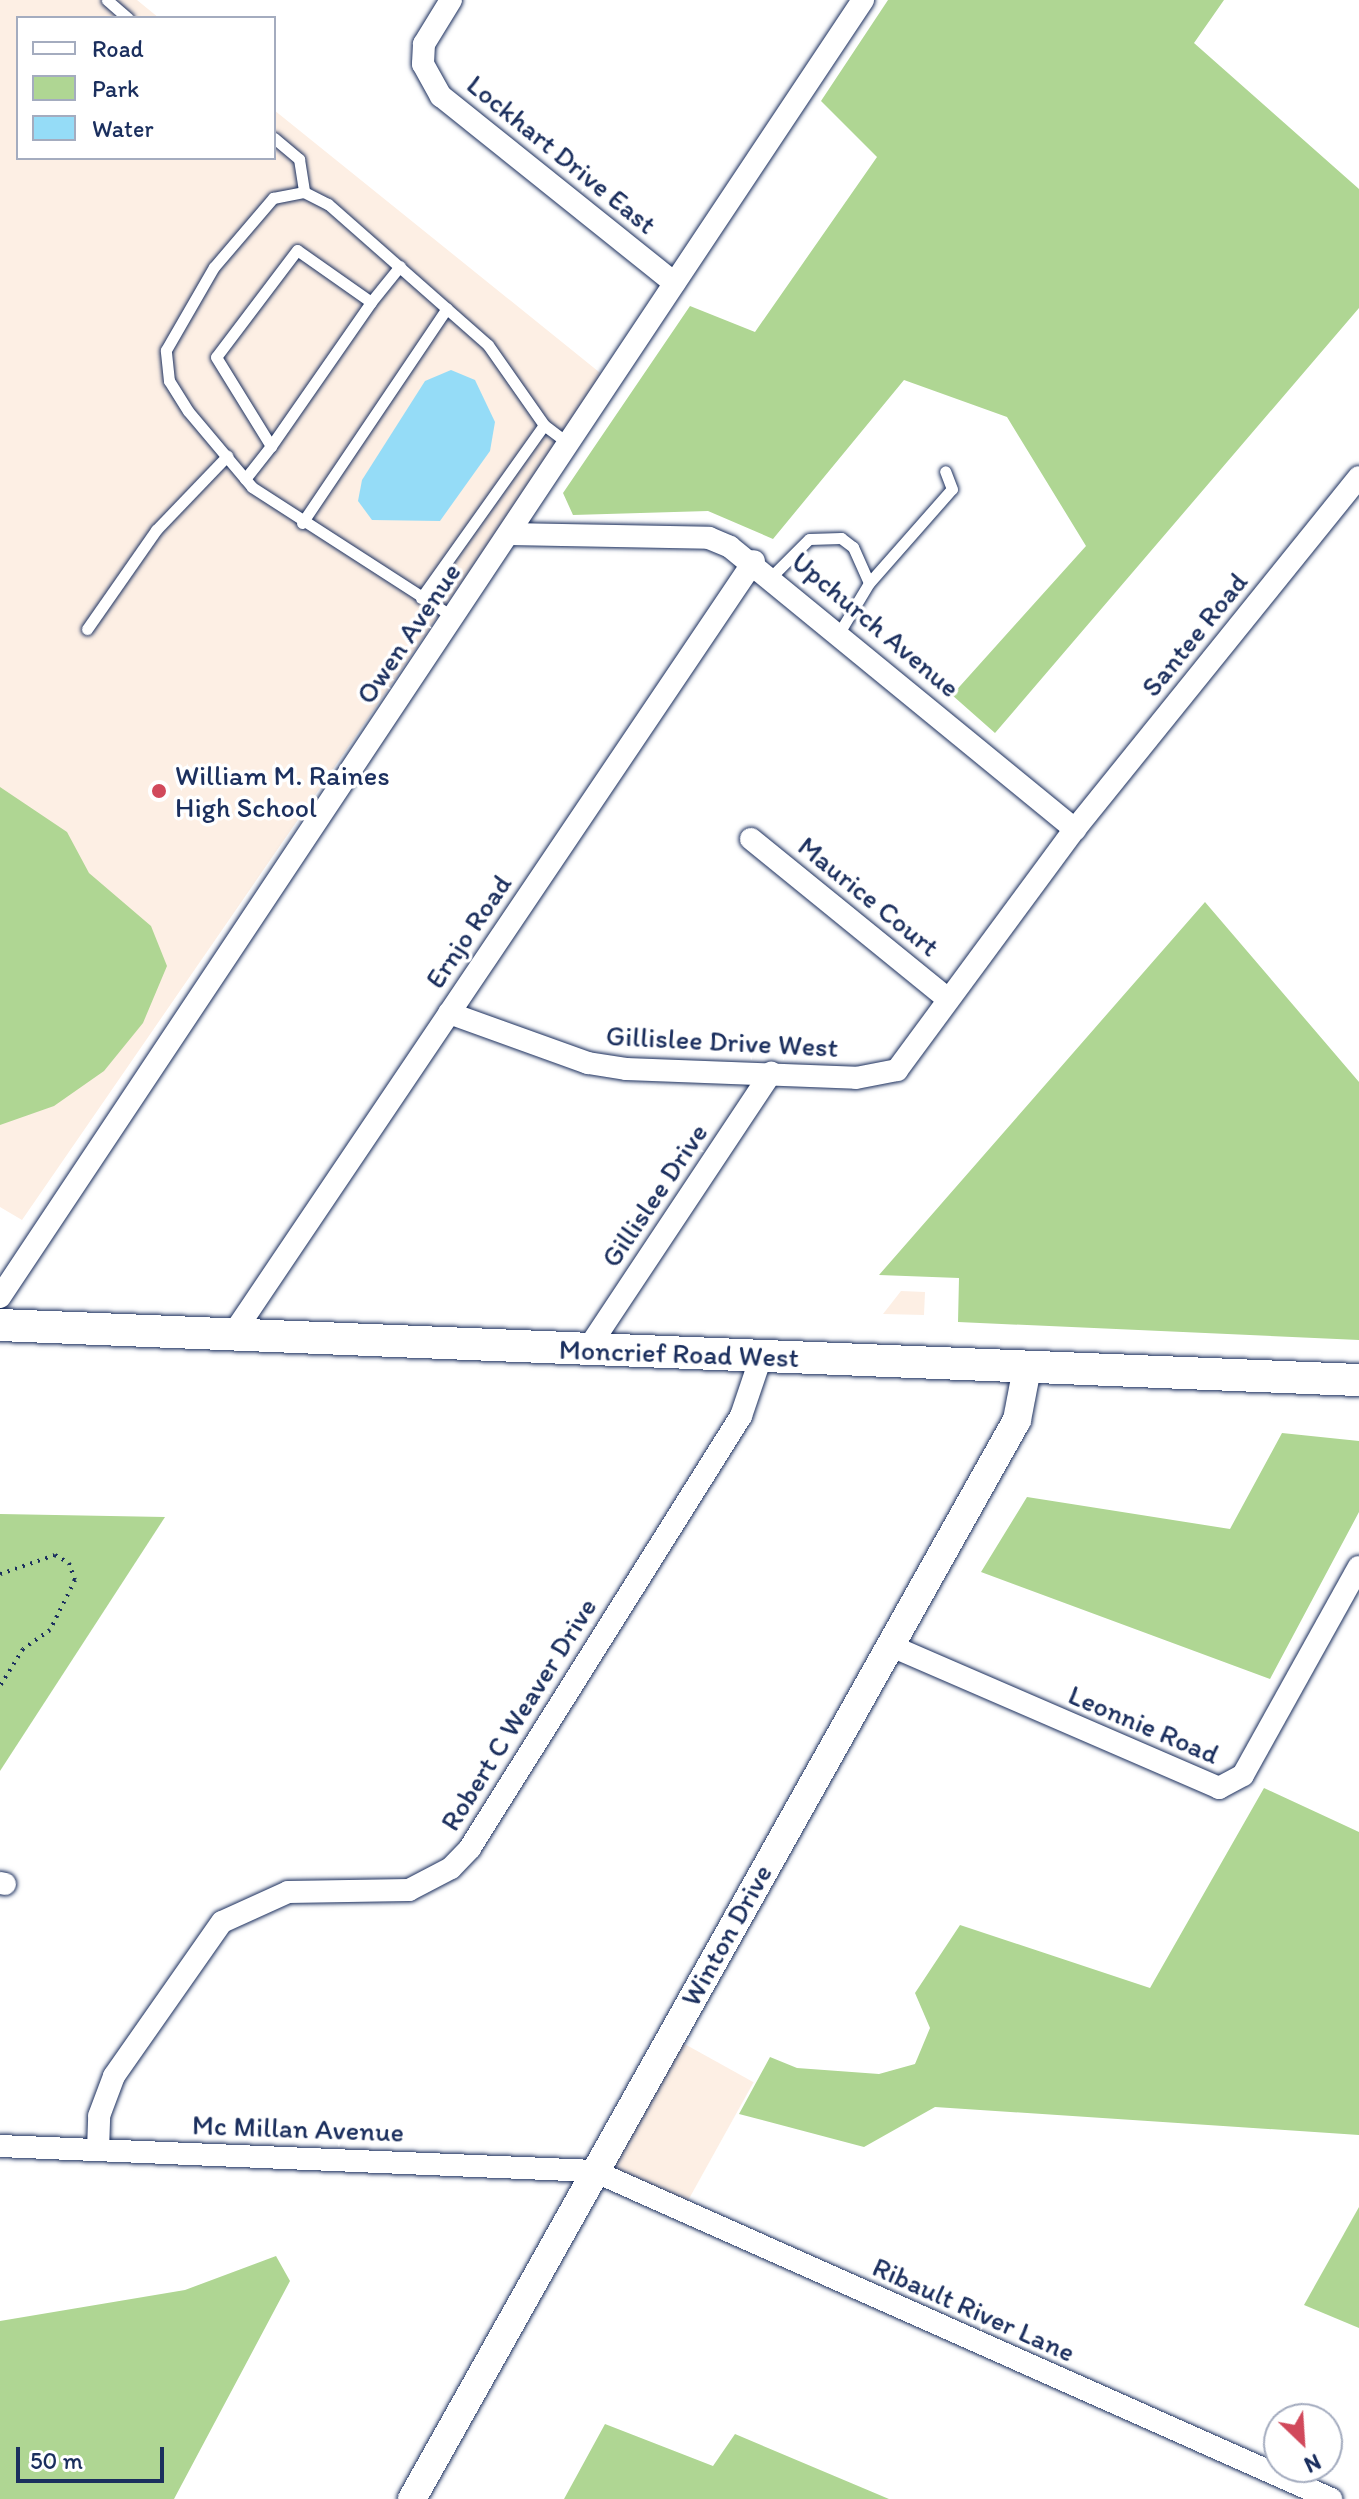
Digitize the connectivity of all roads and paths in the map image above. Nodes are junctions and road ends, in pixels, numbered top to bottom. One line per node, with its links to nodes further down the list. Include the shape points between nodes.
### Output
1 (107, 0): 4 (lane)
2 (451, 0): 8 (street, Lockhart Drive East, via 433,22 423,64 441,96)
3 (863, 0): 8 (street, Owen Avenue)
4 (126, 16)
5 (276, 140): 6 (lane, via 299,159)
6 (304, 192): 7 (lane, via 328,204); 14 (lane, via 273,198 247,221 166,350 169,381)
7 (400, 266): 9 (lane); 10 (lane)
8 (674, 283): 12 (street, Owen Avenue)
9 (371, 302): 13 (lane); 13 (lane, via 297,250 255,300 216,357)
10 (447, 308): 11 (lane, via 488,345); 18 (lane)
11 (544, 425): 12 (lane); 23 (lane)
12 (568, 443): 19 (street, Owen Avenue)
13 (271, 446): 17 (lane)
14 (227, 456): 17 (lane); 25 (lane, via 156,530)
15 (945, 471): 22 (lane, via 952,489)
16 (1359, 477): 27 (street, Santee Road)
17 (245, 479): 18 (lane)
18 (302, 523): 23 (lane)
19 (509, 534): 20 (street, Upchurch Avenue, via 709,538); 24 (street, Owen Avenue)
20 (754, 561): 21 (street, Upchurch Avenue); 30 (street, Ernjo Road)
21 (772, 576): 22 (lane, via 809,539 824,535 853,547); 26 (street, Upchurch Avenue)
22 (869, 583): 26 (lane)
23 (421, 598): 24 (lane)
24 (455, 618): 32 (street, Owen Avenue)
25 (87, 629)
26 (839, 633): 27 (street, Upchurch Avenue)
27 (1075, 829): 29 (street)
28 (751, 839): 29 (street, Maurice Court)
29 (948, 999): 31 (street, Gillislee Drive West, via 897,1070 856,1078)
30 (449, 1013): 31 (street, Gillislee Drive West, via 588,1063); 34 (street, Ernjo Road)
31 (771, 1073): 35 (street, Gillislee Drive)
32 (0, 1297)
33 (0, 1325): 34 (main road, Moncrief Road West)
34 (233, 1334): 35 (main road, Moncrief Road West)
35 (587, 1350): 36 (main road, Moncrief Road West)
36 (761, 1357): 37 (main road, Moncrief Road West); 44 (street, Robert C Weaver Drive, via 741,1416 470,1848 451,1868 409,1890 288,1892 222,1922 114,2076 101,2107)
37 (1027, 1368): 38 (main road, Moncrief Road West); 41 (street, Winton Drive, via 1017,1420)
38 (1359, 1380)
39 (0, 1574): 42 (path, via 55,1555 69,1563 75,1580 50,1630 23,1649)
40 (1356, 1579): 41 (street, Leonnie Road, via 1243,1775 1219,1788)
41 (889, 1645): 45 (street, Winton Drive)
42 (0, 1686)
43 (0, 2146): 44 (street, Mc Millan Avenue)
44 (98, 2150): 45 (street, Mc Millan Avenue)
45 (594, 2171): 46 (street, Winton Drive); 47 (street, Ribault River Lane)
46 (413, 2499)
47 (1331, 2499)

